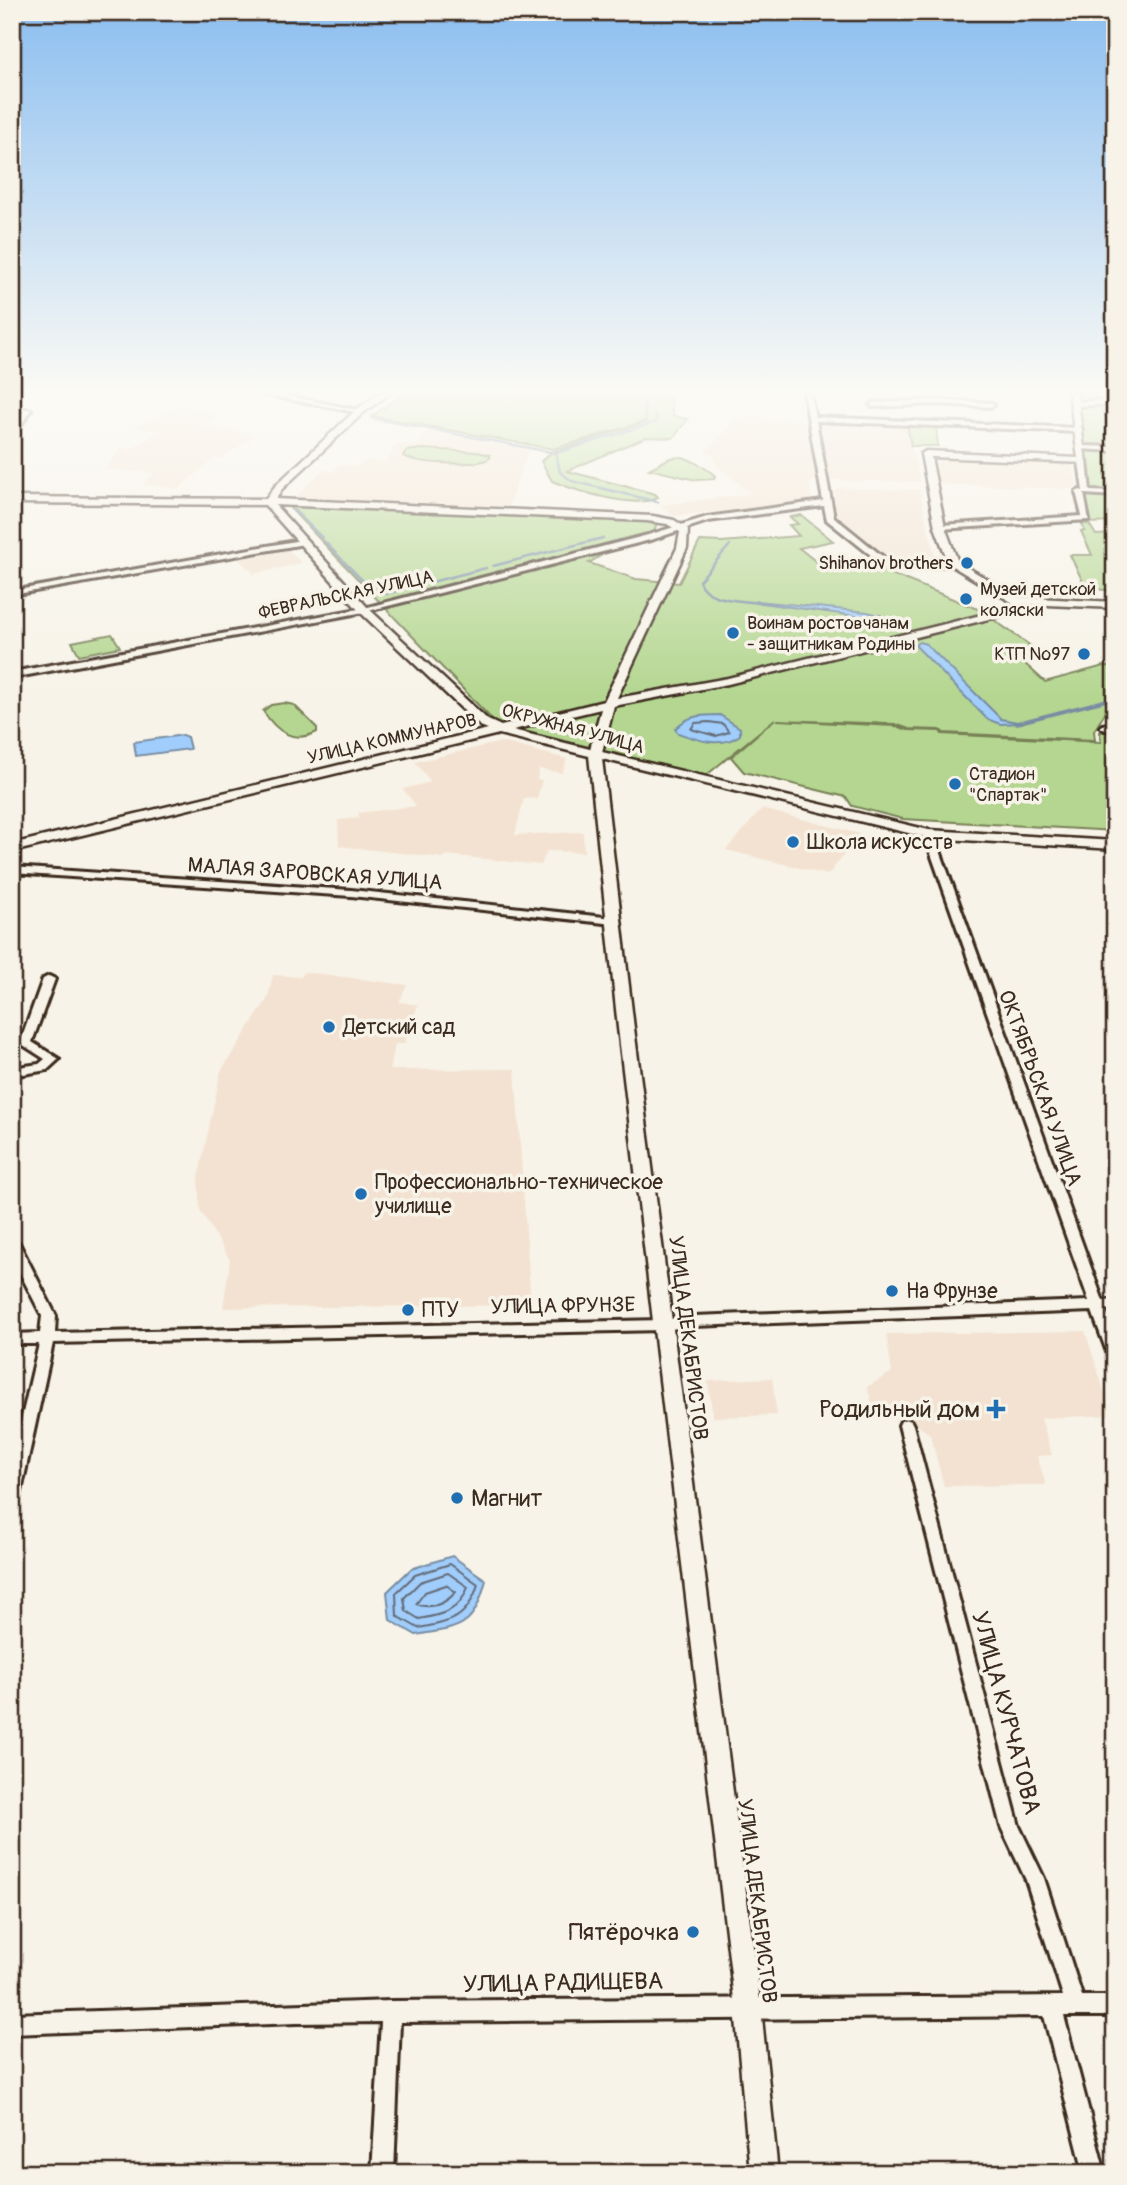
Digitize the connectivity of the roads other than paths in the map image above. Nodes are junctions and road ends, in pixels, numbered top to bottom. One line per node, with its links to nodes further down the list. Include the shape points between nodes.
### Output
1 (274, 495): 6 (street)
2 (827, 495): 7 (street)
3 (934, 495): 9 (street)
4 (1081, 495): 9 (street, via 1086,518)
5 (12, 500): 6 (street)
6 (270, 502): 8 (street, via 641,518); 10 (street, ОКРУЖНАЯ УЛИЦА)
7 (828, 503): 8 (street, via 717,517); 11 (street, via 830,518 880,560)
8 (682, 527): 15 (street, ФЕВРАЛЬСКАЯ УЛИЦА); 17 (street, УЛИЦА ДЕКАБРИСТОВ, via 682,548)
9 (940, 527): 11 (street)
10 (301, 542): 12 (street); 15 (street, ОКРУЖНАЯ УЛИЦА)
11 (954, 564): 13 (street)
12 (12, 593)
13 (1021, 601): 14 (street); 17 (street, УЛИЦА КОММУНАРОВ, via 1009,611 897,641)
14 (1115, 605)
15 (364, 610): 16 (street, ФЕВРАЛЬСКАЯ УЛИЦА); 18 (street, ОКРУЖНАЯ УЛИЦА, via 484,723)
16 (12, 675)
17 (610, 703): 18 (street, УЛИЦА КОММУНАРОВ); 19 (street, УЛИЦА ДЕКАБРИСТОВ)
18 (503, 731): 19 (street, ОКРУЖНАЯ УЛИЦА); 22 (street, УЛИЦА КОММУНАРОВ)
19 (595, 754): 20 (street, ОКРУЖНАЯ УЛИЦА); 24 (street, УЛИЦА ДЕКАБРИСТОВ)
20 (929, 834): 21 (street, ОКРУЖНАЯ УЛИЦА); 28 (street, ОКТЯБРЬСКАЯ УЛИЦА)
21 (1115, 845)
22 (12, 848)
23 (12, 870): 24 (street, МАЛАЯ ЗАРОВСКАЯ УЛИЦА, via 351,893)
24 (614, 922): 30 (street, УЛИЦА ДЕКАБРИСТОВ)
25 (49, 979): 26 (street, via 26,1043 53,1059 43,1067)
26 (12, 1072)
27 (12, 1243): 31 (street, via 49,1317)
28 (1097, 1305): 29 (street, УЛИЦА ФРУНЗЕ); 30 (street, УЛИЦА ФРУНЗЕ); 33 (street, ОКТЯБРЬСКАЯ УЛИЦА)
29 (1115, 1305)
30 (663, 1325): 31 (street, УЛИЦА ФРУНЗЕ); 38 (street, УЛИЦА ДЕКАБРИСТОВ)
31 (47, 1338): 32 (street, УЛИЦА ФРУНЗЕ); 35 (street)
32 (12, 1339)
33 (1115, 1355)
34 (906, 1425): 37 (street, УЛИЦА КУРЧАТОВА, via 1010,1827 1035,1878)
35 (12, 1496)
36 (1115, 2006): 37 (street, УЛИЦА РАДИЩЕВА)
37 (1076, 2007): 39 (street, УЛИЦА РАДИЩЕВА)
38 (748, 2008): 39 (street, УЛИЦА РАДИЩЕВА); 40 (street, УЛИЦА РАДИЩЕВА); 43 (street, УЛИЦА ДЕКАБРИСТОВ)
39 (1052, 2008): 44 (street)
40 (391, 2011): 41 (street, УЛИЦА РАДИЩЕВА); 42 (street)
41 (12, 2024)
42 (383, 2173)
43 (764, 2173)
44 (1095, 2173)

